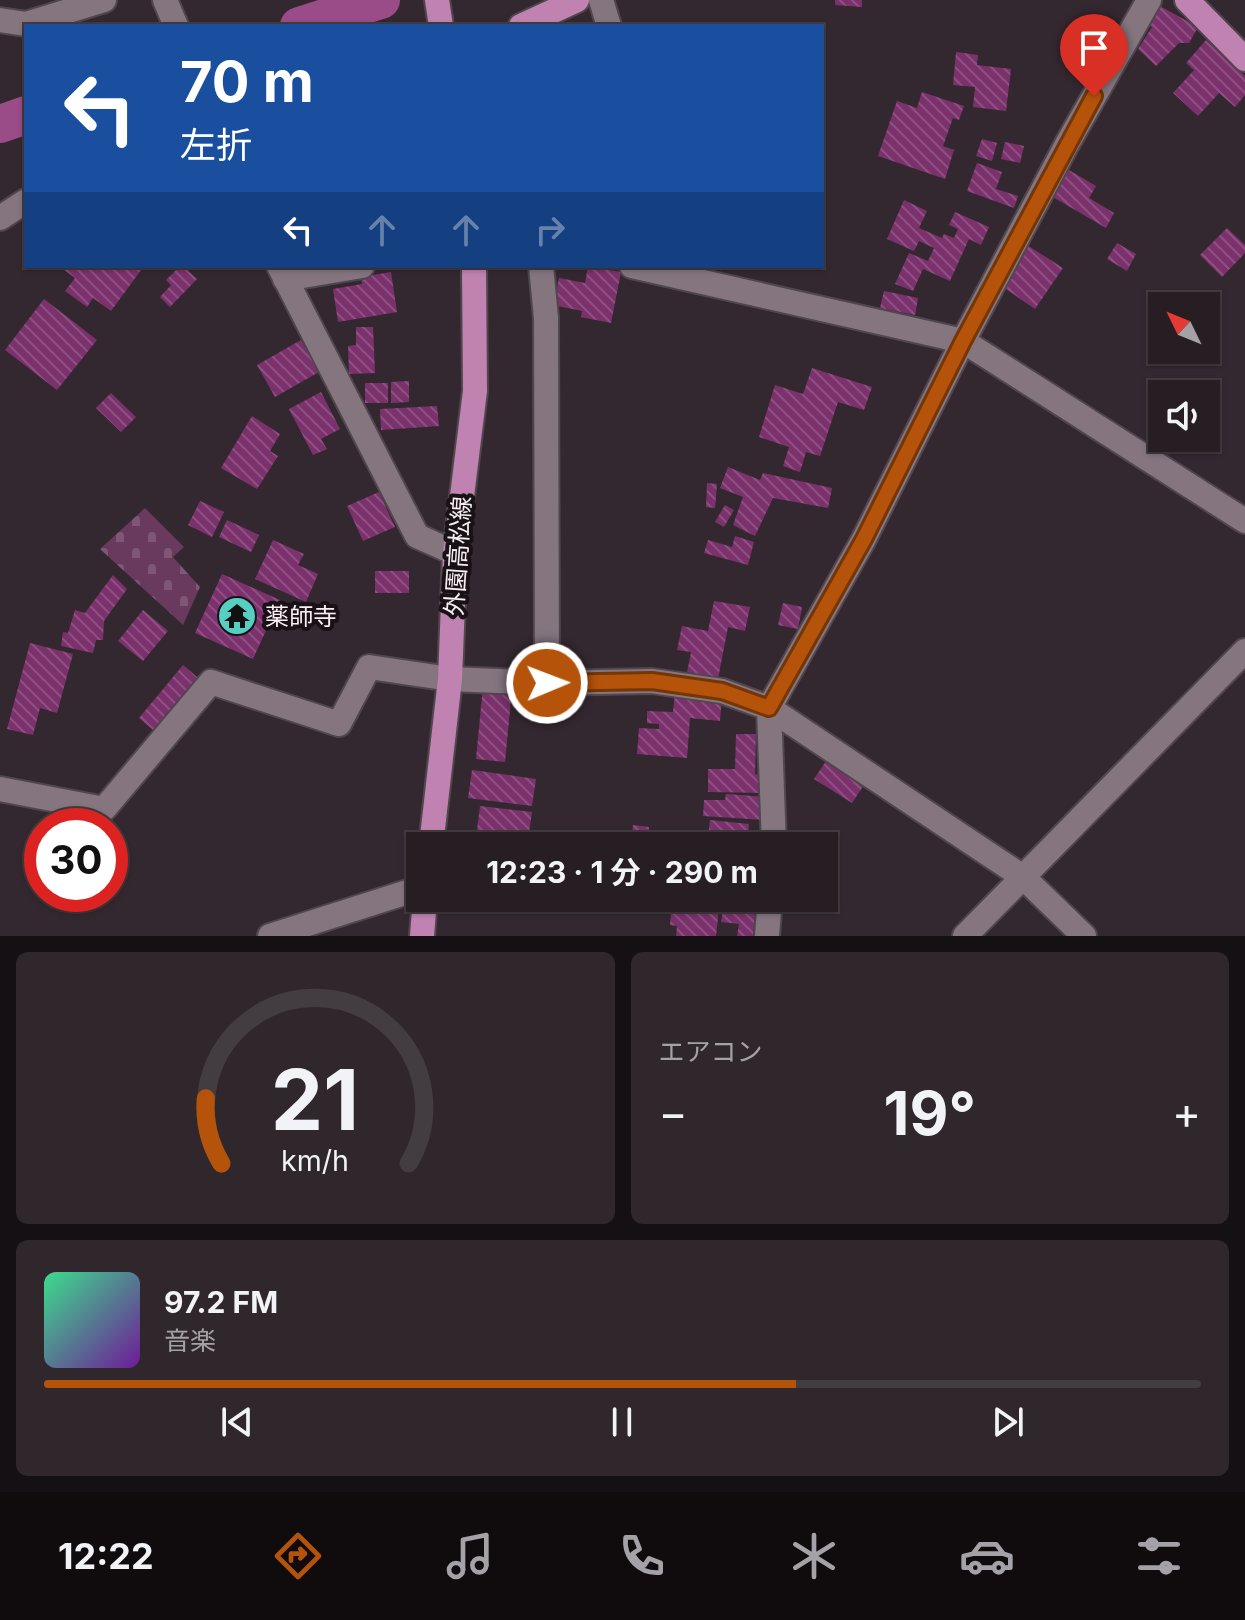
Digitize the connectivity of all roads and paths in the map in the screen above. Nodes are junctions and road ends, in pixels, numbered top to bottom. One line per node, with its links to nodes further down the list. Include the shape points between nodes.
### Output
1 (104, 0): 8 (street, via 26,24)
2 (165, 0): 9 (street)
3 (437, 0): 10 (main road)
4 (577, 0): 11 (main road)
5 (601, 0): 12 (street)
6 (1149, 0): 21 (street)
7 (1187, 0): 13 (main road)
8 (0, 20)
9 (175, 24)
10 (441, 24)
11 (525, 24)
12 (608, 24)
13 (1245, 59)
14 (24, 202): 15 (street)
15 (0, 218)
16 (335, 268): 20 (street)
17 (474, 268): 23 (main road, 外園高松線, via 475,391)
18 (541, 268): 26 (street, via 546,318)
19 (641, 268): 21 (street)
20 (282, 272): 23 (street, via 417,536)
21 (963, 341): 22 (street); 27 (street, via 864,539)
22 (1245, 521)
23 (455, 553): 25 (main road, 外園高松線)
24 (1245, 651): 31 (street)
25 (450, 679): 26 (street); 28 (street, via 369,667 339,724 211,682 104,809); 29 (main road, 外園高松線)
26 (547, 683): 27 (street, via 652,681 722,691)
27 (769, 708): 30 (street); 31 (street)
28 (0, 789)
29 (433, 832)
30 (776, 832)
31 (1023, 877): 38 (street); 39 (street)
32 (406, 892): 35 (street)
33 (424, 912): 36 (main road)
34 (769, 912): 37 (street)
35 (270, 936)
36 (422, 936)
37 (767, 936)
38 (965, 936)
39 (1084, 936)

